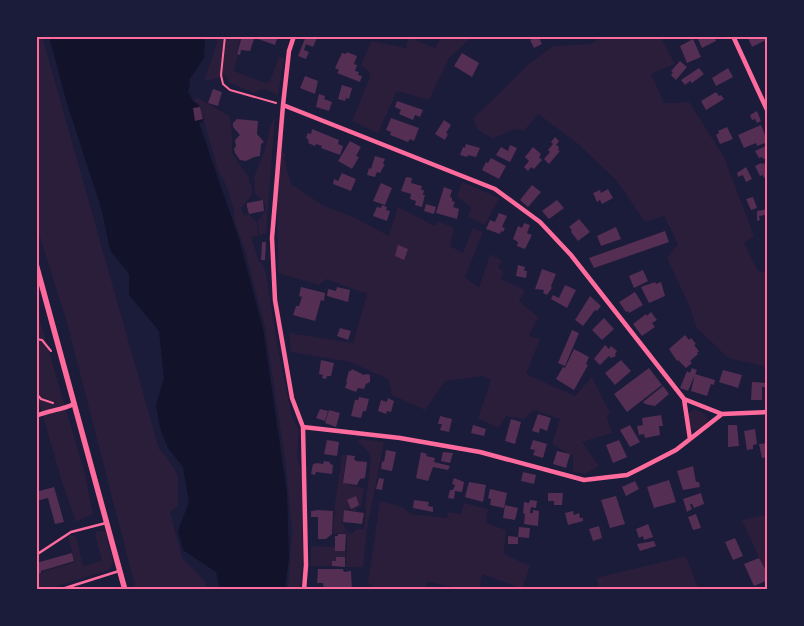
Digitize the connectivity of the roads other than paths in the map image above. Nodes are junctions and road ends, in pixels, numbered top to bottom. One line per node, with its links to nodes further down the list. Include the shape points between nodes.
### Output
1 (294, 36): 3 (street, via 289,51)
2 (733, 36): 4 (street)
3 (283, 105): 6 (street, via 495,188 540,222 571,255); 11 (street, via 273,210 272,272 292,398)
4 (768, 112)
5 (36, 264): 7 (street)
6 (684, 399): 9 (street); 12 (street)
7 (74, 404): 10 (street); 13 (street)
8 (768, 412): 9 (street)
9 (722, 414): 12 (street)
10 (36, 416)
11 (303, 427): 12 (street, via 400,438 480,452 584,480 626,475 676,450); 20 (street)
12 (690, 439)
13 (107, 523): 14 (lane, via 72,532); 15 (street)
14 (36, 555)
15 (120, 571): 16 (lane); 19 (street)
16 (79, 584): 17 (lane); 18 (lane)
17 (59, 590)
18 (80, 590)
19 (126, 590)
20 (304, 590)

